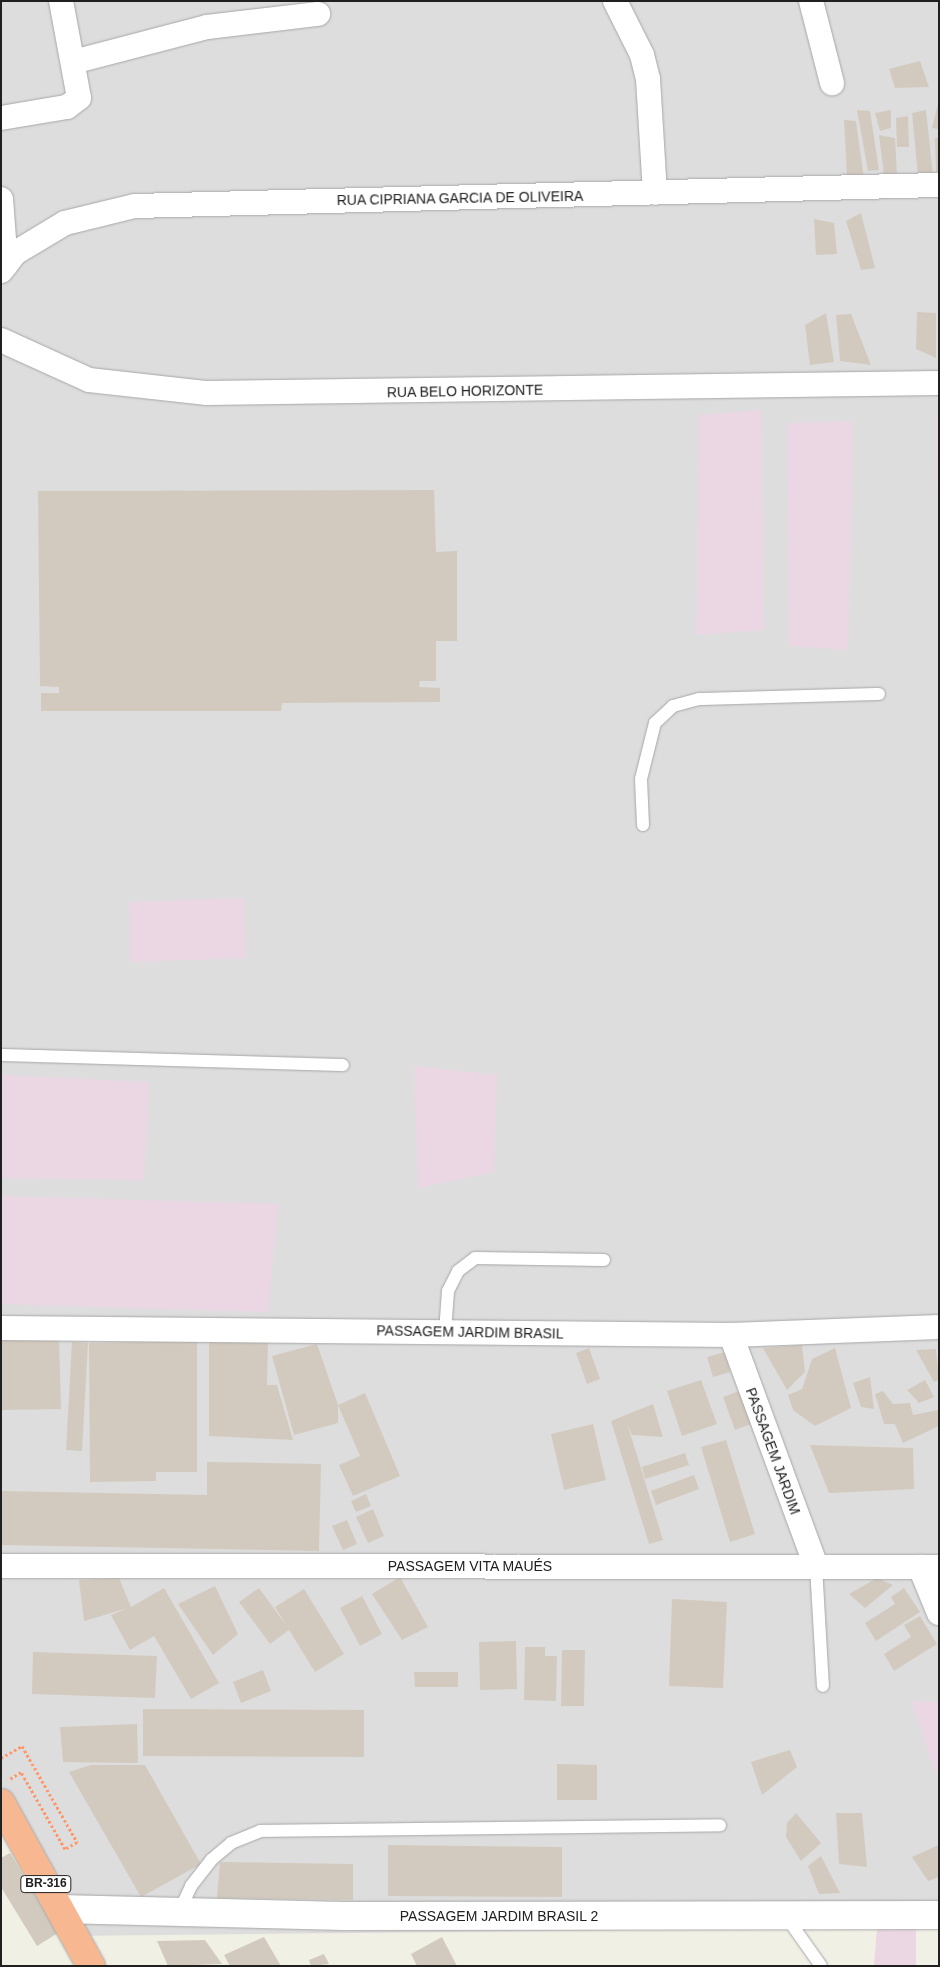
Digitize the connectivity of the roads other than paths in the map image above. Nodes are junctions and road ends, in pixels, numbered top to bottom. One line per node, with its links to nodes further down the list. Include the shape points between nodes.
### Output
1 (61, 1): 5 (street)
2 (615, 1): 9 (street, via 642,55 648,79)
3 (811, 1): 6 (street)
4 (318, 14): 5 (street, via 207,27)
5 (73, 62): 7 (street, via 79,92 76,103)
6 (832, 83)
7 (1, 118)
8 (939, 185): 9 (street, RUA CIPRIANA GARCIA DE OLIVEIRA)
9 (655, 193): 11 (street, RUA CIPRIANA GARCIA DE OLIVEIRA, via 135,206 65,223 15,253)
10 (1, 199): 11 (street)
11 (4, 268)
12 (1, 340): 13 (street, RUA BELO HORIZONTE, via 89,380 207,393)
13 (939, 383)
14 (879, 694): 15 (lane, via 699,699 673,706 655,723 641,779)
15 (643, 825)
16 (1, 1055): 17 (lane)
17 (343, 1065)
18 (604, 1260): 21 (lane, via 475,1258 458,1270 448,1291)
19 (939, 1327): 22 (street, PASSAGEM JARDIM BRASIL)
20 (1, 1328): 21 (street, PASSAGEM JARDIM BRASIL)
21 (444, 1332): 22 (street, PASSAGEM JARDIM BRASIL)
22 (730, 1335): 24 (street, PASSAGEM JARDIM)
23 (1, 1566): 24 (street, PASSAGEM VITA MAUÉS)
24 (816, 1566): 25 (street, PASSAGEM VITA MAUÉS); 27 (lane)
25 (929, 1566): 26 (street)
26 (939, 1613)
27 (823, 1686)
28 (1, 1803): 30 (highway, BR-316)
29 (720, 1825): 31 (lane, via 260,1832 231,1843 211,1860 191,1886)
30 (60, 1910): 31 (street, PASSAGEM JARDIM BRASIL 2); 34 (highway, BR-316)
31 (179, 1912): 32 (street, PASSAGEM JARDIM BRASIL 2)
32 (785, 1915): 33 (street, PASSAGEM JARDIM BRASIL 2); 35 (lane)
33 (939, 1915)
34 (91, 1966)
35 (821, 1966)

